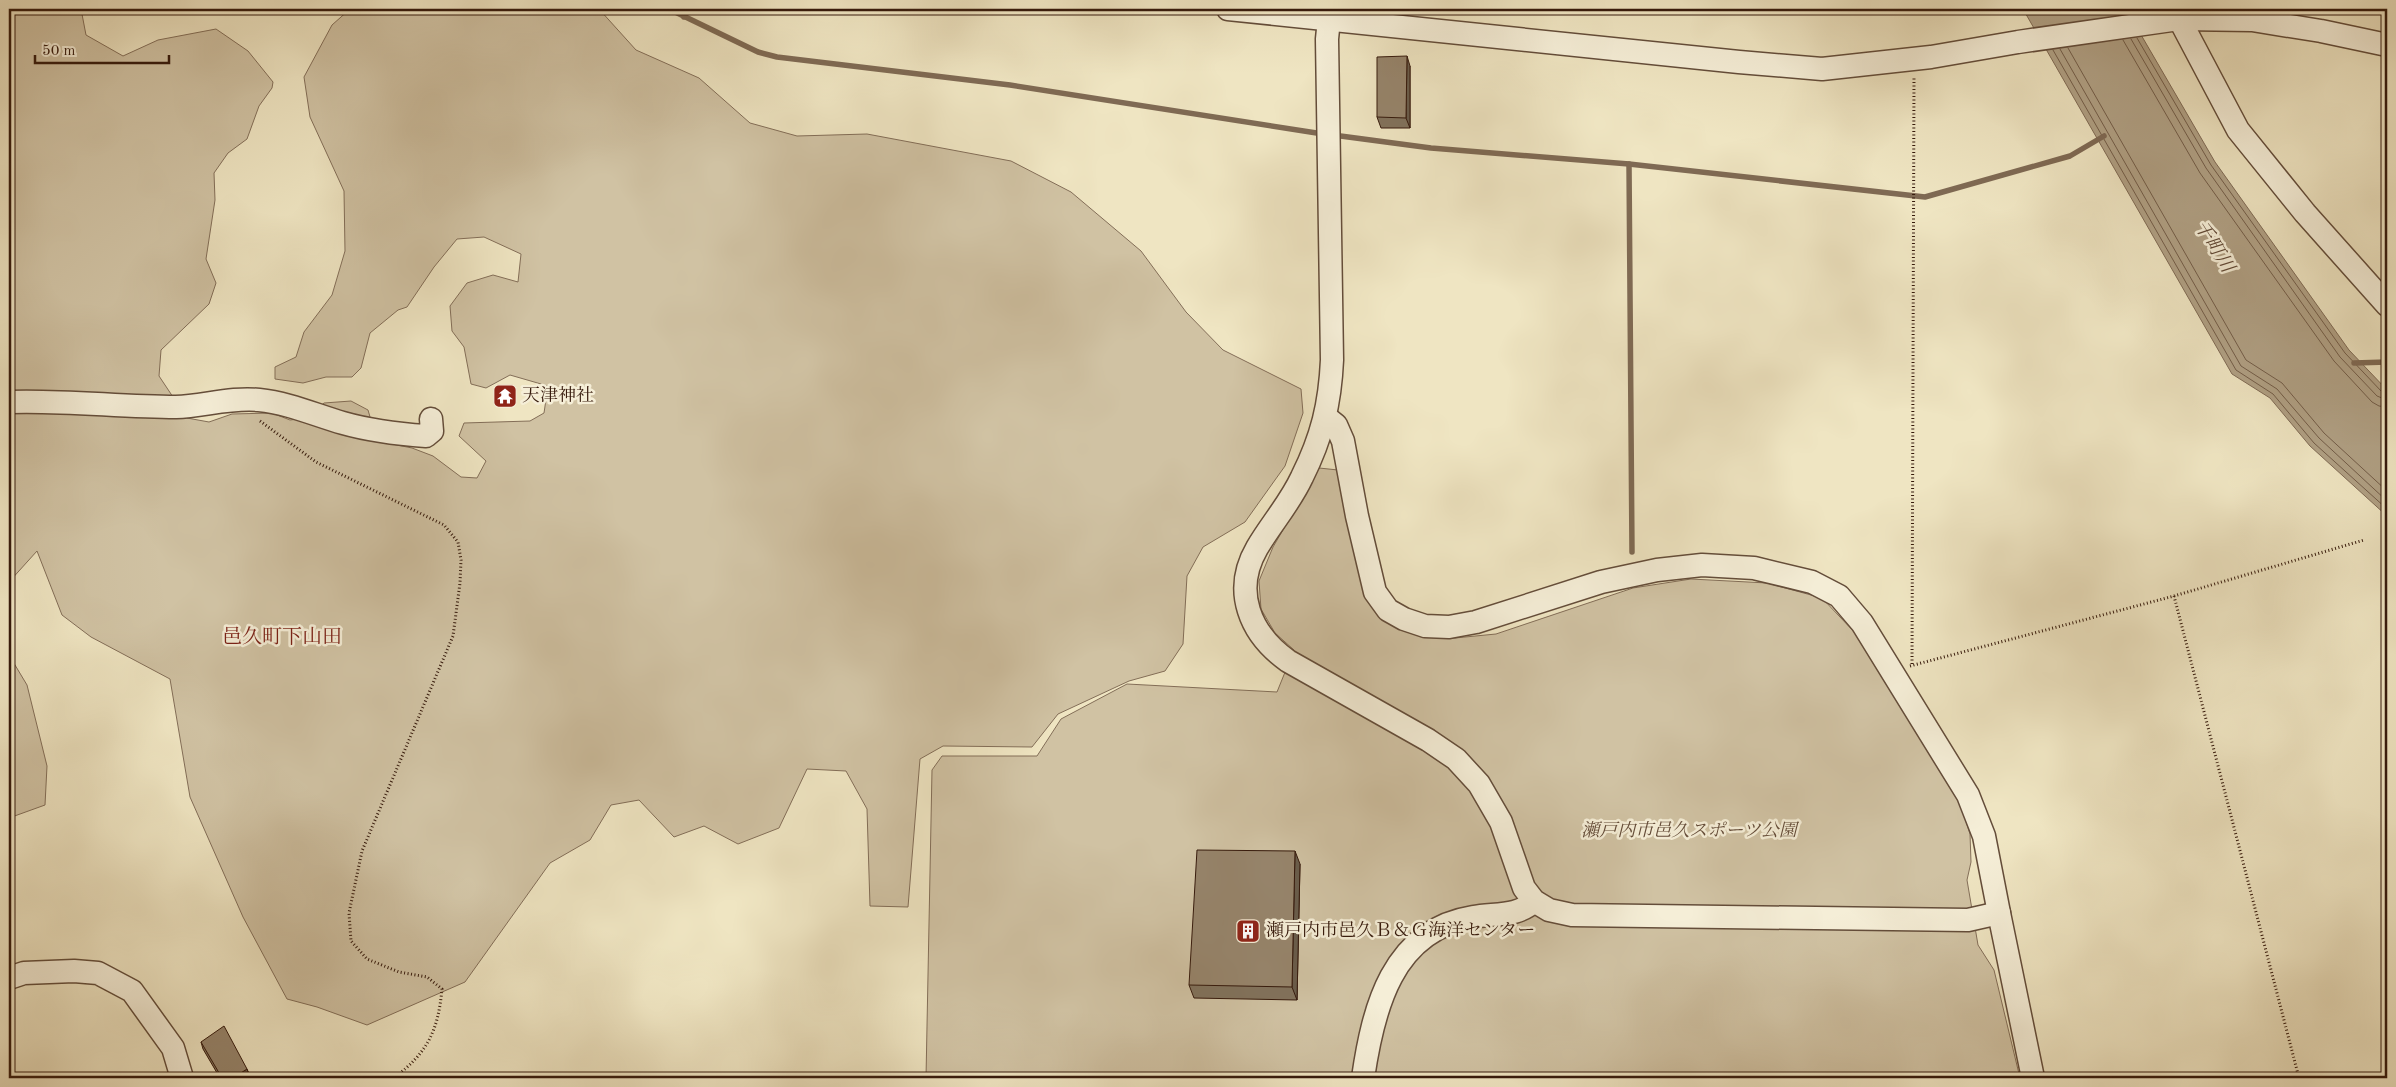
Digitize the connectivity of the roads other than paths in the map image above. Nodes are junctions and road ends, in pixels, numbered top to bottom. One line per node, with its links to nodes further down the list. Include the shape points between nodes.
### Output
1 (1228, 9): 4 (street)
2 (2172, 16): 3 (street, via 1910,59 1822,69 1739,62); 5 (street, via 2252,20); 6 (street, via 2238,130 2305,213)
3 (1396, 17): 4 (street)
4 (1328, 18): 8 (street, via 1332,360)
5 (2387, 45)
6 (2387, 305)
7 (9, 402): 9 (street, via 48,401 128,407 258,400 301,408 358,427 426,436 432,431)
8 (1326, 417): 10 (street, via 1301,480 1256,550 1247,570 1249,613 1271,649 1456,759 1479,784 1501,822 1524,888); 11 (street, via 1336,425 1343,441 1375,592 1388,610 1404,620 1425,626 1449,627 1476,622 1601,582 1657,570 1702,565 1754,568 1812,582 1839,596 1904,671 1968,796 1984,836)
9 (431, 419)
10 (1534, 901): 11 (street, via 1549,910 1572,915 1968,920); 14 (street, via 1526,909 1456,921 1422,937 1399,962 1382,994 1368,1044)
11 (1999, 913): 15 (street)
12 (9, 978): 13 (street, via 24,973 98,973 132,991 173,1048)
13 (182, 1078)
14 (1363, 1078)
15 (2033, 1078)

